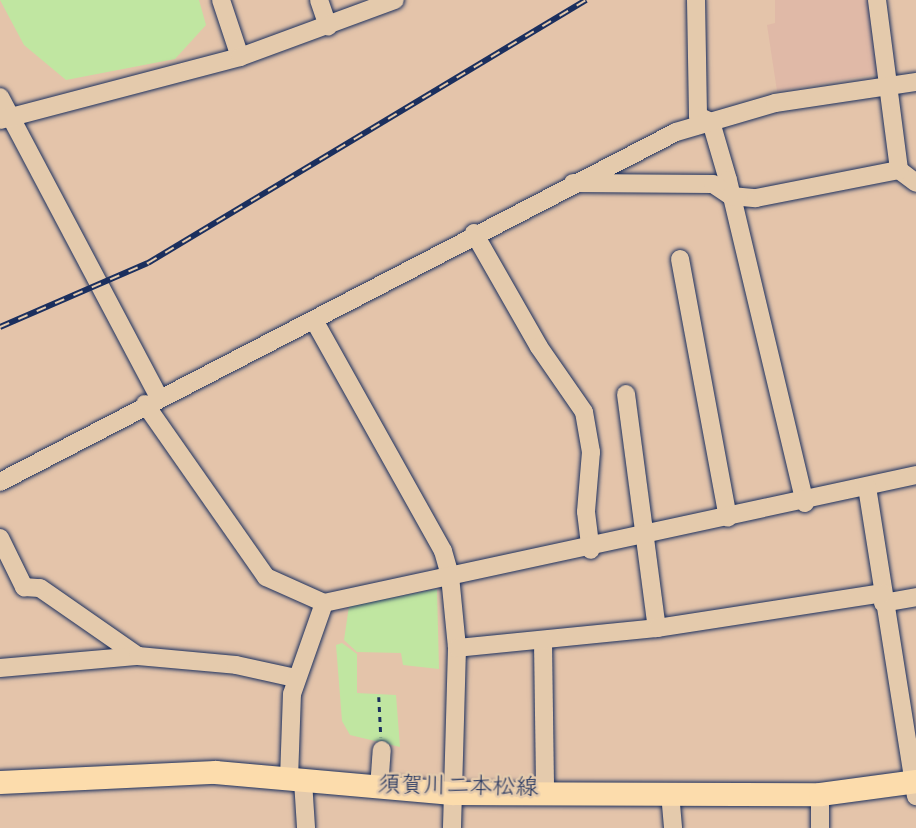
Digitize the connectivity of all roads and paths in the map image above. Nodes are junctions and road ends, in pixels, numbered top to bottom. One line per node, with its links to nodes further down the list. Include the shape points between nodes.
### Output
1 (221, 0): 7 (street)
2 (319, 0): 6 (street)
3 (395, 0): 6 (street)
4 (696, 0): 12 (street, via 698,116)
5 (877, 0): 9 (street)
6 (328, 26): 7 (street)
7 (240, 57): 11 (street)
8 (916, 82): 9 (street)
9 (888, 86): 12 (street, via 775,103); 13 (street)
10 (0, 97): 11 (street)
11 (6, 119): 21 (street, via 93,272)
12 (711, 122): 14 (street, via 676,132); 16 (street)
13 (900, 170): 15 (street); 16 (street, via 756,198)
14 (568, 183): 16 (street, via 713,184); 17 (street)
15 (916, 183)
16 (731, 196): 25 (street)
17 (474, 233): 19 (street); 29 (street, via 539,347 584,412 591,452 586,512)
18 (680, 259): 26 (street)
19 (315, 322): 21 (street); 30 (street, via 443,551)
20 (626, 394): 27 (street)
21 (152, 400): 23 (street); 33 (street, via 266,577)
22 (916, 475): 24 (street)
23 (0, 482)
24 (867, 487): 25 (street); 32 (street)
25 (805, 503): 26 (street)
26 (728, 518): 27 (street)
27 (646, 534): 29 (street); 34 (street)
28 (0, 538): 37 (street, via 24,587 40,588)
29 (591, 550): 30 (street)
30 (450, 576): 33 (street); 36 (street)
31 (916, 597): 32 (street)
32 (883, 598): 34 (street); 44 (street)
33 (324, 603): 39 (street)
34 (657, 628): 35 (street)
35 (543, 642): 36 (street); 46 (street)
36 (457, 648): 47 (street)
37 (138, 656): 38 (street); 39 (street, via 236,665)
38 (0, 668)
39 (295, 678): 42 (street)
40 (379, 696): 41 (path)
41 (382, 750): 45 (street)
42 (296, 780): 43 (main road, 須賀川二本松線, via 215,772); 45 (main road, 須賀川二本松線); 50 (street)
43 (0, 782)
44 (915, 786): 49 (main road, 須賀川二本松線)
45 (379, 789): 47 (main road, 須賀川二本松線)
46 (545, 792): 47 (main road, 須賀川二本松線); 48 (main road, 須賀川二本松線)
47 (452, 793): 51 (street)
48 (670, 793): 49 (main road, 須賀川二本松線); 52 (street)
49 (820, 794): 53 (street)
50 (306, 828)
51 (452, 828)
52 (673, 828)
53 (820, 828)

